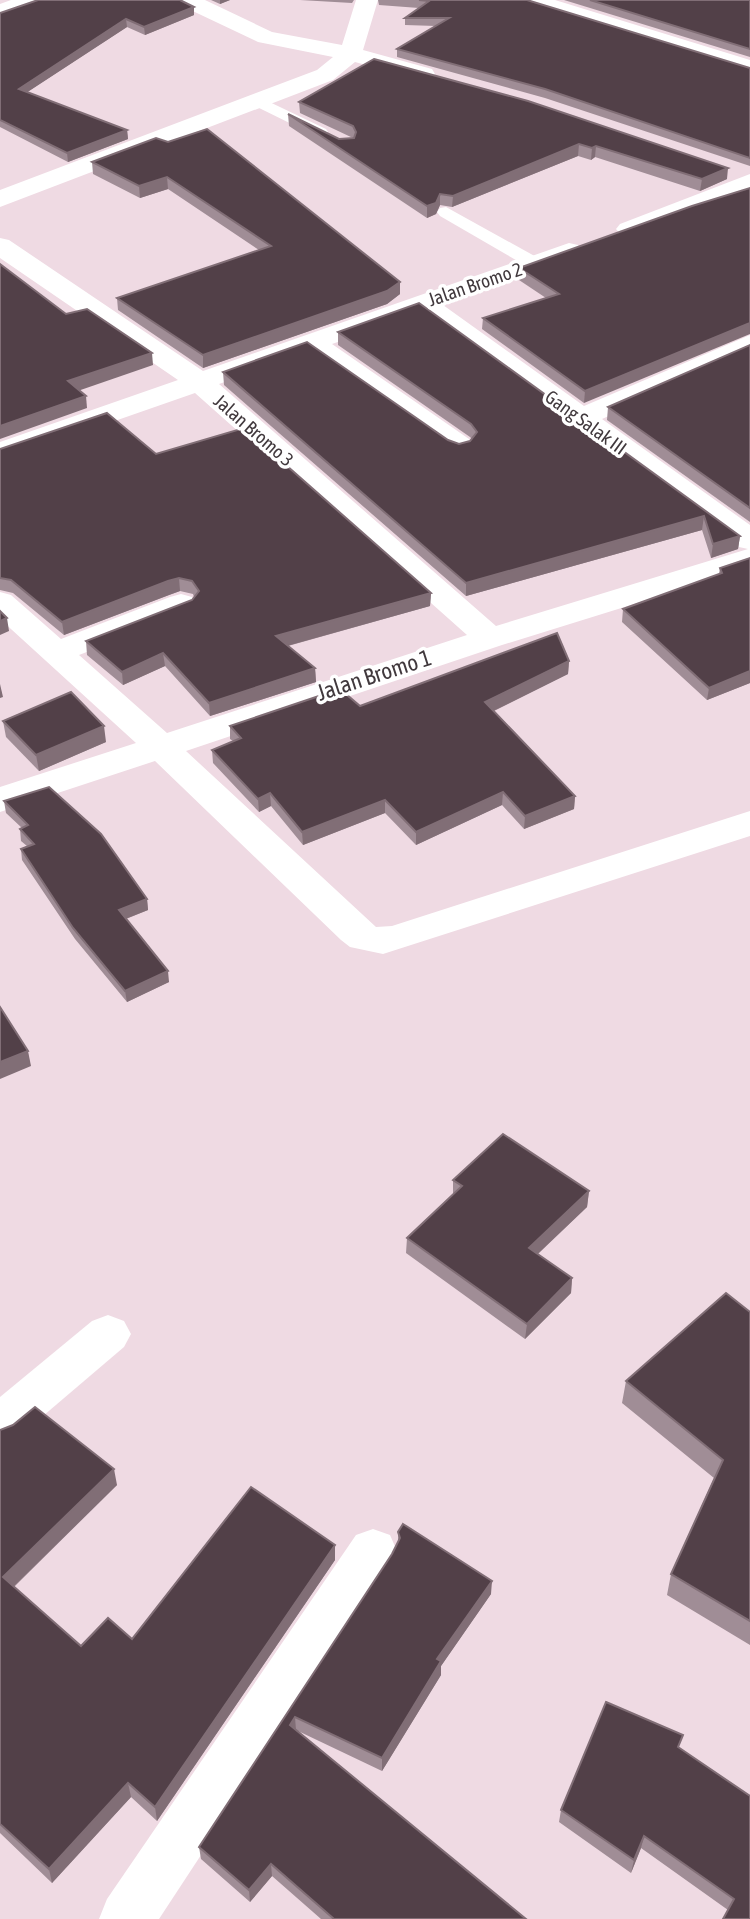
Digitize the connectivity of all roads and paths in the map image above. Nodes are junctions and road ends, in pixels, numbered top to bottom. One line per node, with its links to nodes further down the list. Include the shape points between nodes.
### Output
1 (31, 0): 5 (street)
2 (188, 0): 6 (street, via 266,37)
3 (368, 0): 6 (street)
4 (532, 0): 7 (street)
5 (0, 12)
6 (351, 54): 8 (street); 9 (street, via 325,75)
7 (750, 67)
8 (444, 79)
9 (259, 102): 10 (lane); 14 (street)
10 (333, 138)
11 (725, 167): 12 (street)
12 (750, 176)
13 (750, 181): 17 (street, Jalan Bromo 2, via 676,213)
14 (0, 199)
15 (446, 212): 17 (lane)
16 (0, 246): 21 (street, Jalan Bromo 3)
17 (534, 263): 18 (street, Jalan Bromo 2)
18 (422, 302): 19 (street, Jalan Bromo 2); 22 (street, Gang Salak III)
19 (311, 342): 21 (street, Jalan Bromo 2); 23 (street)
20 (750, 344): 22 (street)
21 (200, 381): 24 (street, Jalan Bromo 2); 29 (street, Jalan Bromo 3)
22 (581, 418): 25 (street, Gang Salak III)
23 (459, 445)
24 (0, 452)
25 (750, 540)
26 (750, 558): 29 (street, Jalan Bromo 1)
27 (0, 602): 30 (street)
28 (181, 604): 30 (street)
29 (490, 638): 31 (street, Jalan Bromo 1)
30 (55, 653): 31 (street)
31 (159, 745): 32 (street, Jalan Bromo 1); 33 (street, via 366,941 383,941 427,928)
32 (0, 800)
33 (750, 823)
34 (108, 1334): 35 (street)
35 (0, 1425)
36 (373, 1551): 37 (street)
37 (127, 1919)

